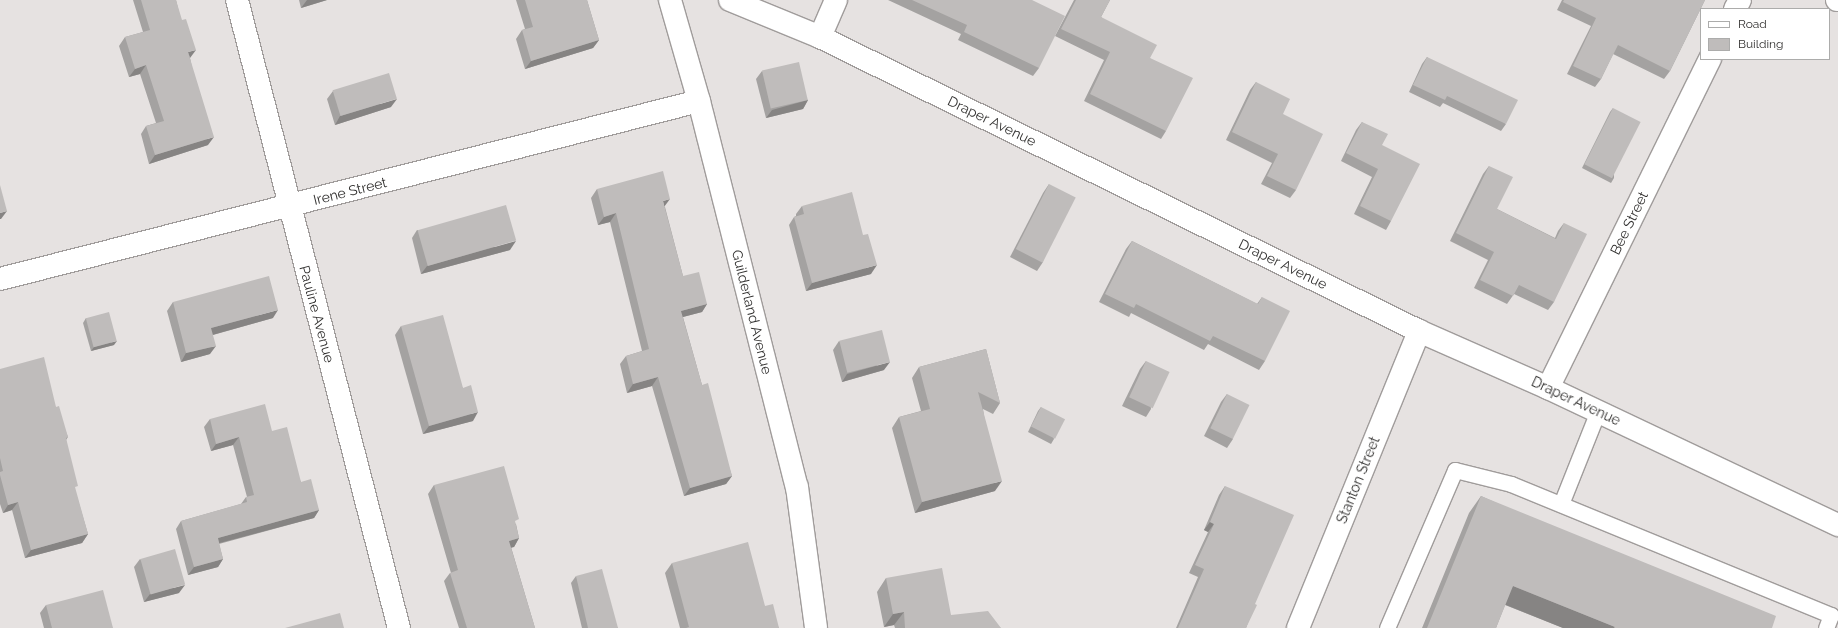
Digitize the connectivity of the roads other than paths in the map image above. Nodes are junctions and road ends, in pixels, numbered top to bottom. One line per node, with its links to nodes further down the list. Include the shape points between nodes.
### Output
1 (237, 0): 8 (street, Pauline Avenue)
2 (670, 0): 7 (street, Guilderland Avenue)
3 (730, 0): 5 (street, Draper Avenue)
4 (836, 0): 5 (street)
5 (820, 37): 10 (street, Draper Avenue)
6 (1710, 60): 11 (street, Bee Street)
7 (699, 101): 8 (street, Irene Street); 16 (street, Guilderland Avenue, via 797,487)
8 (289, 207): 9 (street, Irene Street); 15 (street, Pauline Avenue)
9 (0, 279)
10 (1419, 331): 11 (street, Draper Avenue); 17 (street, Stanton Street)
11 (1548, 388): 12 (street, Draper Avenue)
12 (1598, 411): 13 (lane); 14 (street, Draper Avenue)
13 (1561, 504): 18 (lane, via 1511,484 1454,470); 19 (lane, via 1831,616)
14 (1838, 525)
15 (400, 628)
16 (816, 628)
17 (1298, 628)
18 (1387, 628)
19 (1826, 628)

